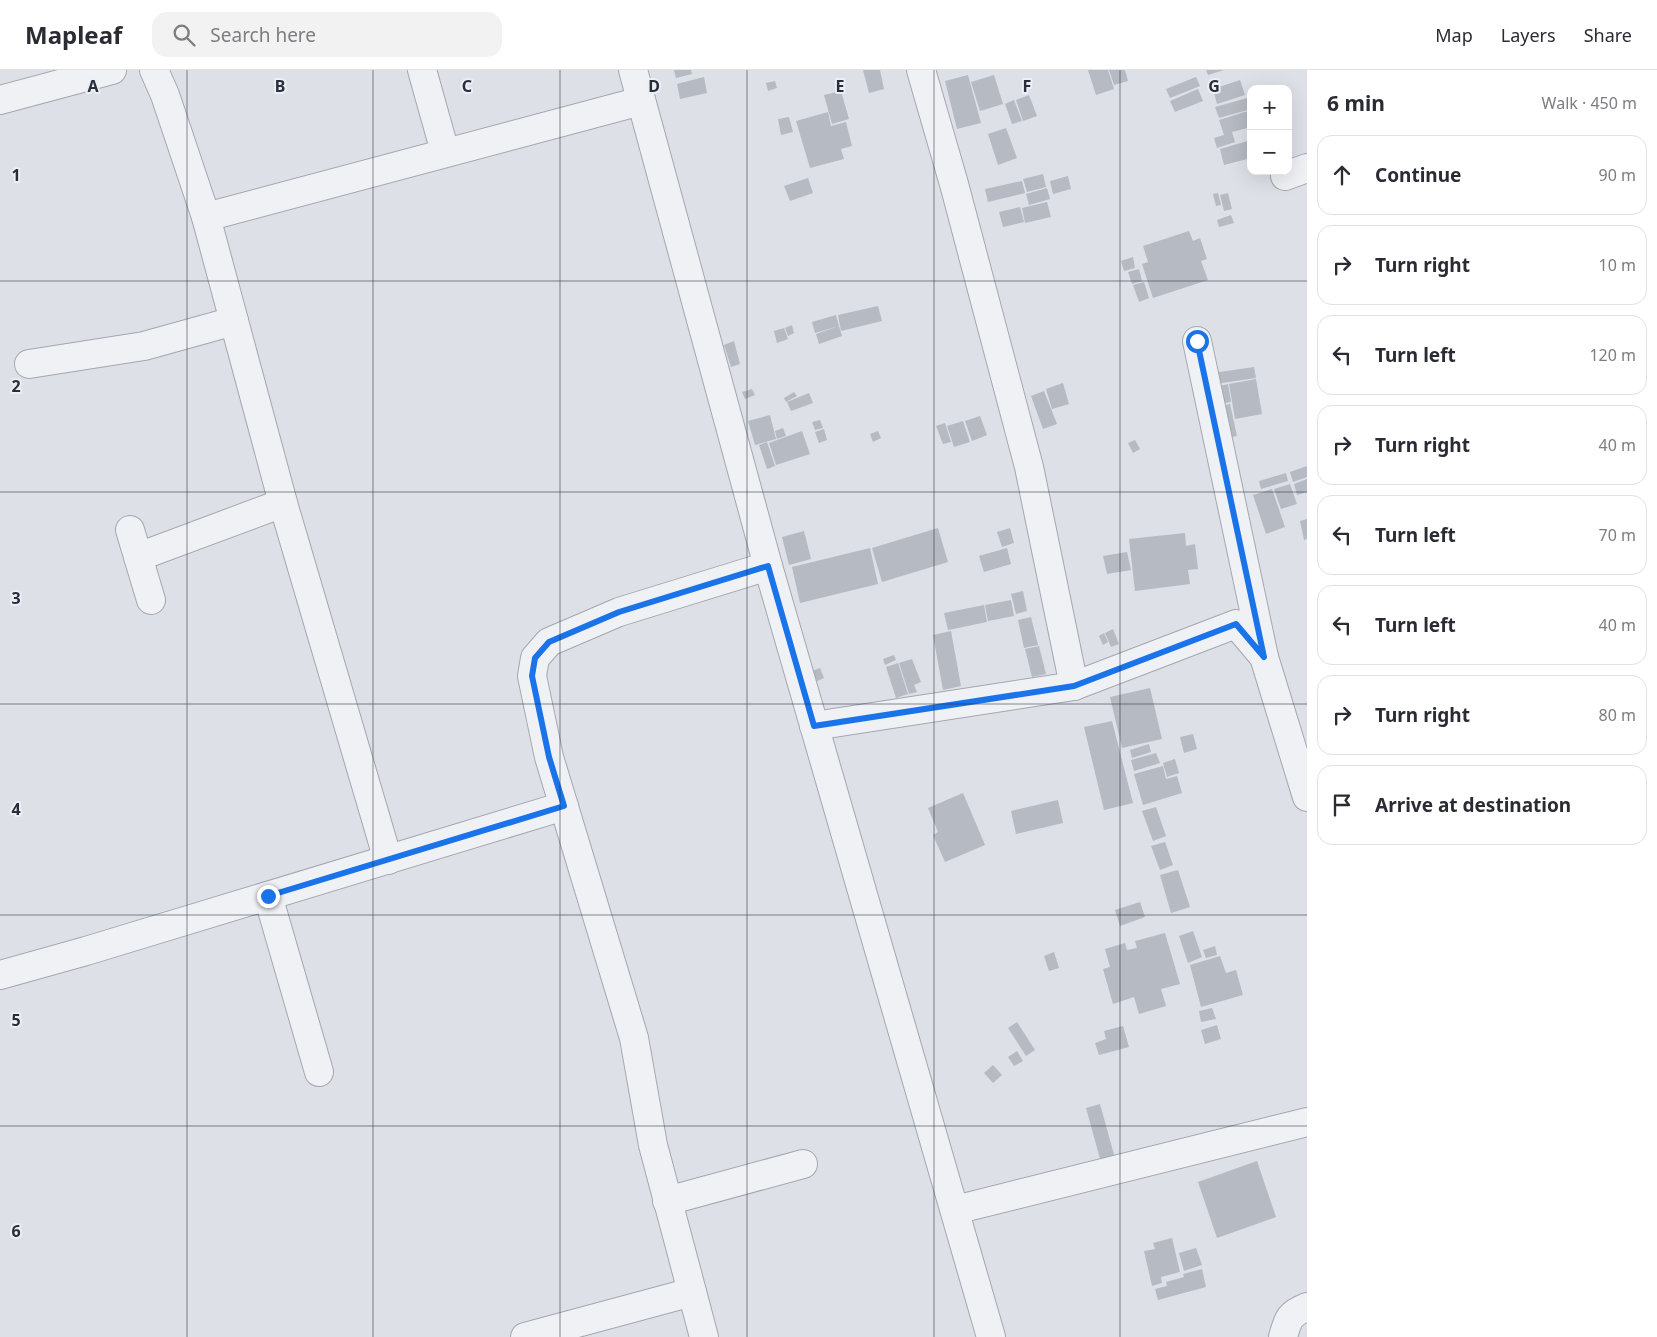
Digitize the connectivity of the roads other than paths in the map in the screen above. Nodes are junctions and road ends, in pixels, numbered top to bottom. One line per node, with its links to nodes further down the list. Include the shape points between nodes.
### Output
1 (112, 70): 6 (street)
2 (154, 70): 9 (street)
3 (422, 70): 8 (street)
4 (632, 70): 7 (street)
5 (921, 70): 19 (street, via 1029,467)
6 (0, 100)
7 (641, 101): 8 (street); 16 (street)
8 (445, 152): 9 (street)
9 (206, 217): 10 (street)
10 (234, 321): 12 (street, via 144,346); 13 (street)
11 (1197, 341): 18 (street)
12 (29, 364)
13 (283, 503): 15 (street); 23 (street)
14 (130, 530): 15 (street)
15 (138, 557): 17 (street)
16 (768, 566): 20 (street); 22 (street, via 619,612 549,642 535,658 532,676 549,757)
17 (151, 600)
18 (1264, 657): 19 (street, via 1236,624); 21 (street)
19 (1074, 686): 20 (street)
20 (814, 726): 30 (street)
21 (1307, 798)
22 (564, 806): 23 (street); 29 (street, via 634,1038 653,1145)
23 (388, 860): 24 (street)
24 (268, 896): 25 (street); 26 (street)
25 (0, 975)
26 (319, 1072)
27 (1307, 1122): 30 (street)
28 (803, 1164): 29 (street)
29 (667, 1200): 31 (street)
30 (955, 1210): 35 (street)
31 (692, 1292): 33 (street); 34 (street)
32 (1307, 1307): 36 (street, via 1288,1318)
33 (525, 1337)
34 (704, 1337)
35 (992, 1337)
36 (1283, 1337)

